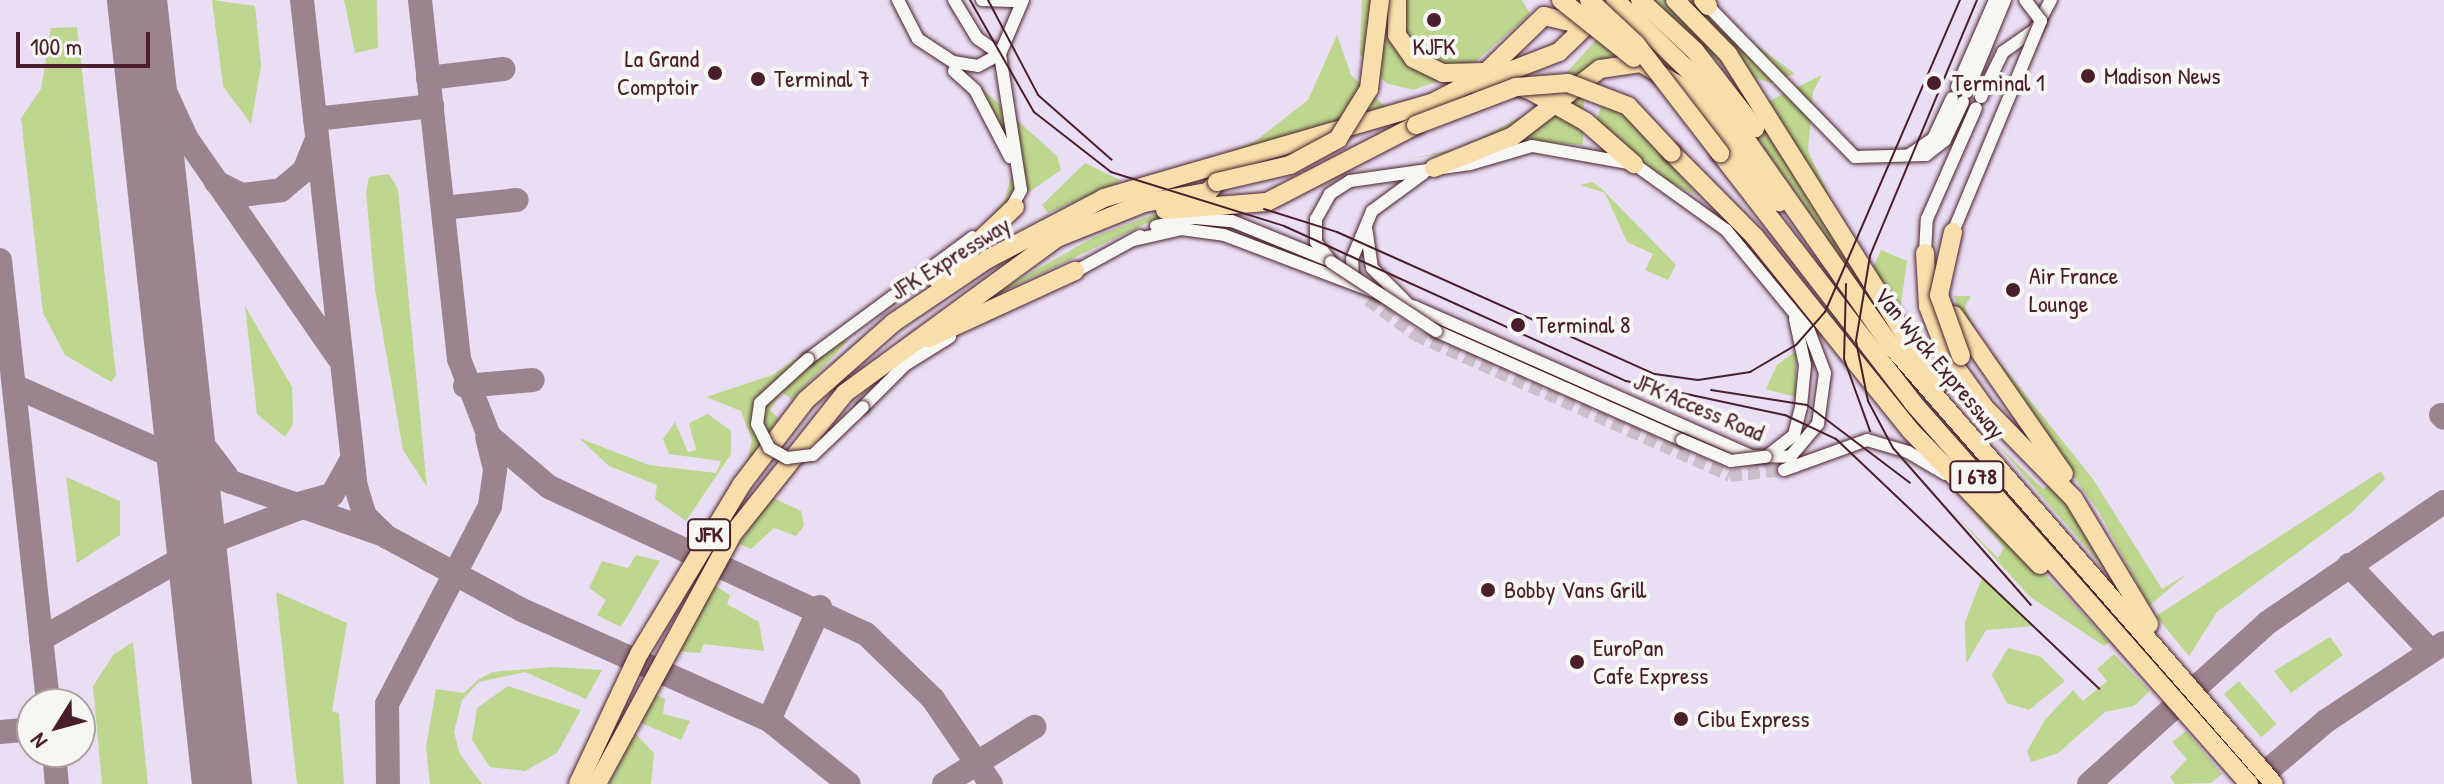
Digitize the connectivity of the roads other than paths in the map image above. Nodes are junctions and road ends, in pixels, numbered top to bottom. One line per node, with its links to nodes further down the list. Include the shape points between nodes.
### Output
1 (898, 0): 20 (street, via 918,39 939,55 978,66)
2 (954, 0): 20 (street, via 979,42)
3 (982, 0): 4 (street)
4 (1016, 0): 20 (street)
5 (1380, 0): 42 (highway, JFK Expressway / JFK, bridge, via 1369,89 1338,139 1290,165 1123,205 1057,238)
6 (1397, 0): 22 (highway, via 1397,35 1414,59 1443,73)
7 (1561, 0): 24 (highway, bridge)
8 (1589, 0): 24 (highway, Van Wyck Expressway / I 678, bridge, via 1626,34)
9 (1605, 0): 18 (highway)
10 (1615, 0): 29 (highway, Van Wyck Expressway / I 678, via 1662,41 1737,122)
11 (1640, 0): 29 (highway, via 1681,37 1746,114)
12 (1675, 0): 46 (highway, via 1728,54)
13 (1995, 0): 23 (street)
14 (2005, 0): 23 (street)
15 (2025, 0): 32 (street, bridge, via 2041,21)
16 (2051, 0): 19 (street)
17 (1705, 3): 25 (street, via 1847,151 1865,160)
18 (1587, 26): 22 (highway, via 1559,52); 22 (highway, JFK Expressway / JFK, via 1544,16)
19 (2035, 30): 32 (street); 34 (street, via 2003,52 1927,219)
20 (1000, 54): 28 (street)
21 (954, 71): 28 (street, via 975,90)
22 (1481, 79): 26 (highway, via 1531,91 1586,122); 41 (highway, JFK Expressway / JFK, via 1354,130 1104,198 988,259)
23 (1960, 95): 25 (street, via 1933,139); 25 (street, via 1945,140 1926,155)
24 (1682, 104): 52 (highway, Van Wyck Expressway / I 678, bridge, via 1920,411)
25 (1900, 159)
26 (1634, 164): 27 (street, via 1540,146); 39 (street, JFK Access Road, via 1726,230)
27 (1434, 168): 31 (street, via 1388,192); 35 (street, via 1341,185 1323,202 1315,226); 40 (highway, via 1513,136 1600,69 1651,65 1698,97)
28 (1018, 171): 30 (street)
29 (1784, 190): 40 (highway, Van Wyck Expressway / I 678)
30 (1015, 207): 36 (street, bridge, via 808,359 760,403 757,424 769,448 787,458 813,455 922,353); 41 (highway)
31 (1366, 225): 37 (street, via 1351,262); 38 (street, via 1372,268)
32 (1949, 237): 34 (street); 45 (highway, via 1941,269 1956,321); 45 (highway, bridge, via 1939,295 1961,356)
33 (1134, 240): 35 (street, via 1155,226 1195,218 1267,233); 36 (street); 37 (street, via 1172,230 1215,232)
34 (1925, 253): 50 (highway, via 1931,318 1951,362)
35 (1331, 262): 37 (street, bridge)
36 (1075, 271): 43 (highway)
37 (1362, 291): 38 (street); 39 (street, bridge, via 1419,324 1725,459 1760,460 1794,435 1805,365)
38 (1415, 307): 44 (street, JFK Access Road, via 1759,458 1790,457 1809,442)
39 (1790, 308): 44 (street, JFK Access Road, via 1820,350)
40 (1865, 312): 46 (highway, Van Wyck Expressway / I 678)
41 (893, 323): 53 (highway, JFK Expressway / JFK, via 806,400 742,484 639,654)
42 (933, 323): 43 (highway, JFK Expressway / JFK); 49 (highway, bridge, via 1127,220 1267,202 1416,125 1516,87 1568,83 1628,106 1755,237)
43 (871, 370): 54 (highway, JFK Expressway / JFK, via 810,428 750,508 675,629)
44 (1825, 391): 47 (street, via 1822,434)
45 (2026, 424): 50 (highway)
46 (1970, 439): 51 (highway, Van Wyck Expressway / I 678)
47 (1801, 464): 48 (street); 49 (street, via 1874,441)
48 (1784, 470)
49 (1957, 483): 52 (highway, via 2135,665)
50 (2074, 499): 51 (highway)
51 (2174, 664): 56 (highway, Van Wyck Expressway / I 678)
52 (2153, 671): 55 (highway, Van Wyck Expressway / I 678)
53 (578, 784)
54 (599, 784)
55 (2249, 784)
56 (2274, 784)

